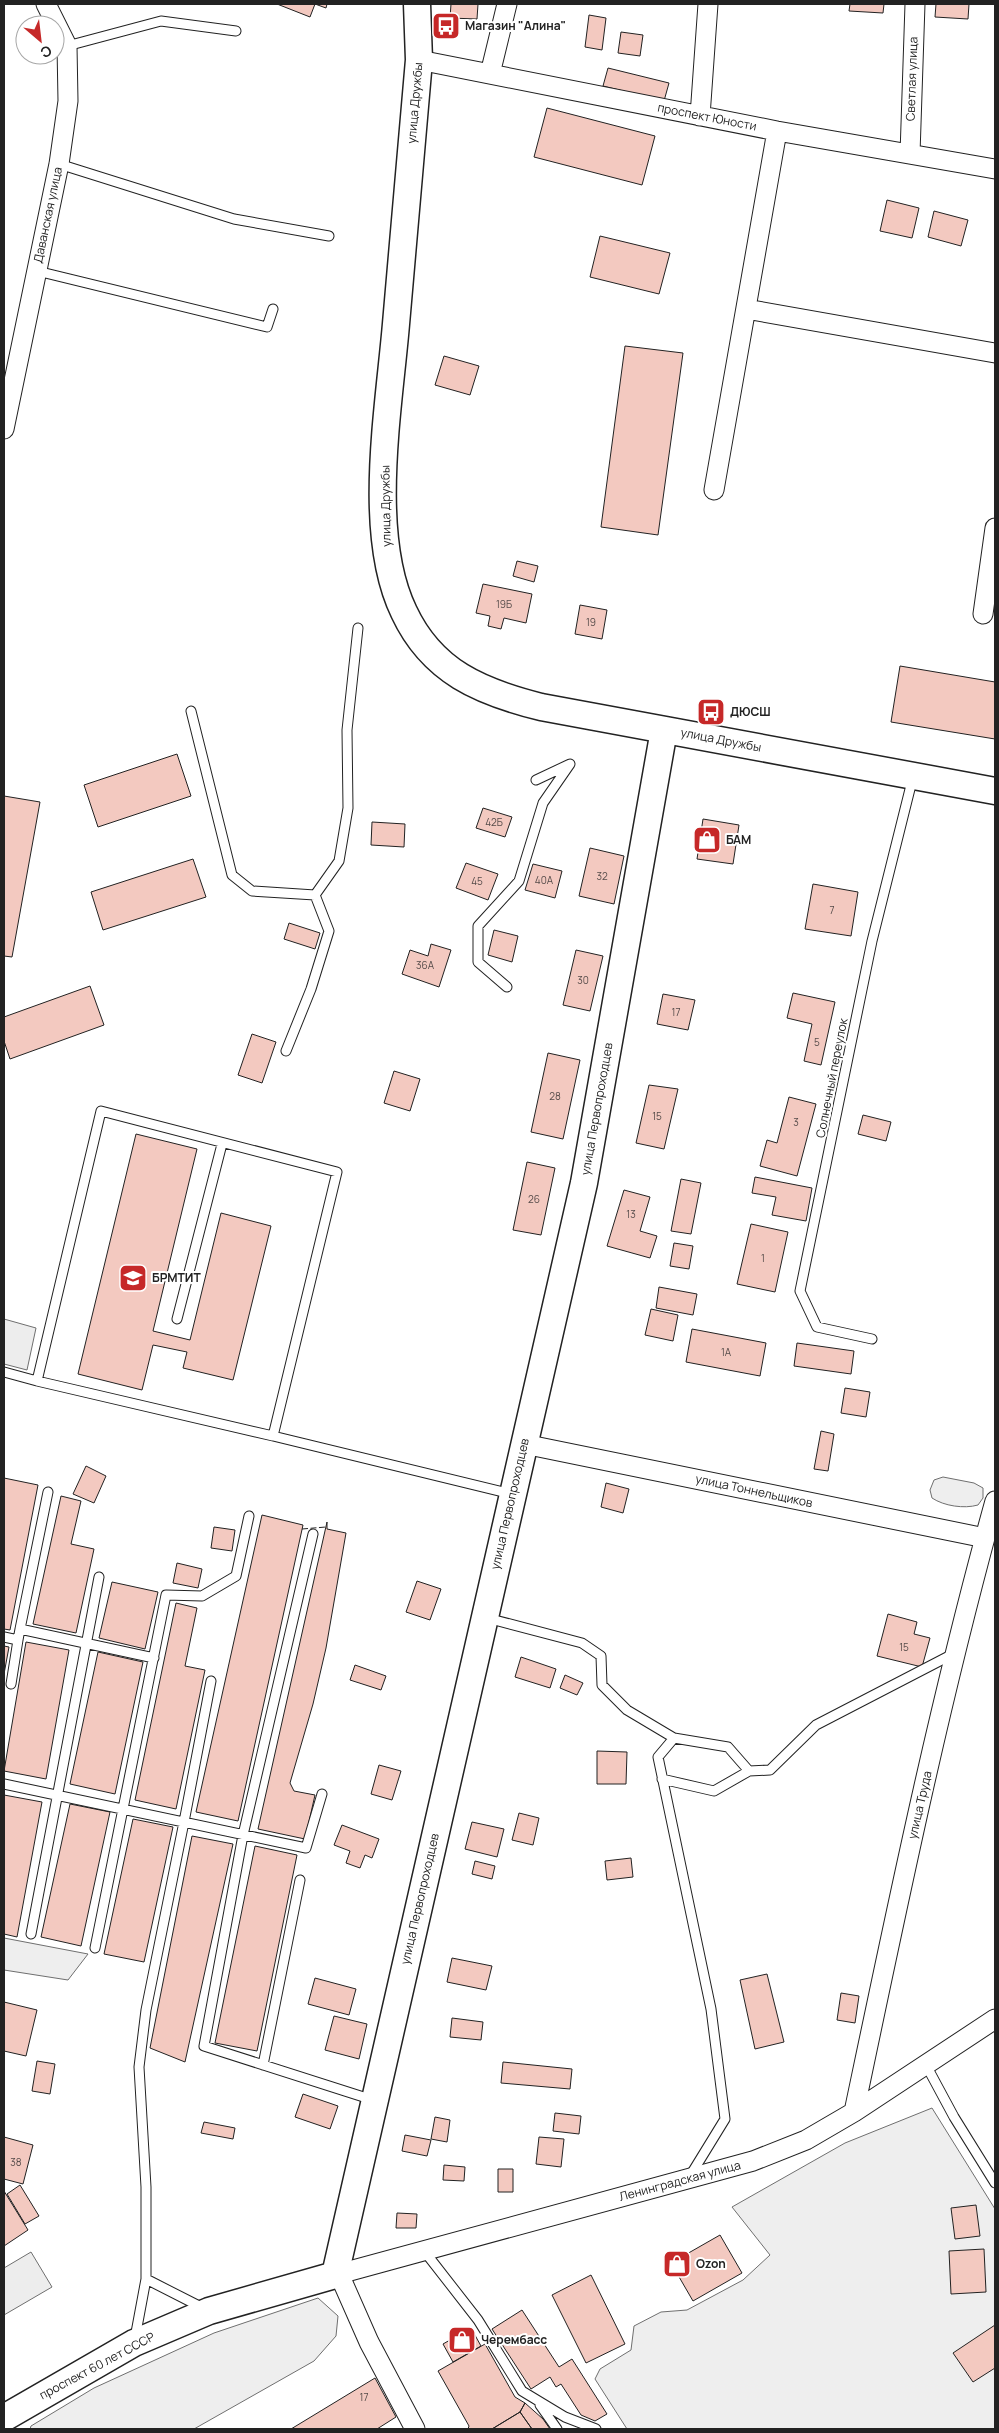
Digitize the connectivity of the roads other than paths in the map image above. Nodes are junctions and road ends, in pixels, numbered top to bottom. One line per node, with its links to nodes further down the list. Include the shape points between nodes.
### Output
1 (46, 4): 7 (street, Даванская улица)
2 (417, 4): 8 (street, улица Дружбы)
3 (507, 4): 9 (street)
4 (708, 4): 10 (street)
5 (915, 4): 12 (street, Светлая улица)
6 (236, 31): 7 (lane, via 161,21)
7 (67, 46): 13 (street, Даванская улица, via 68,101)
8 (419, 60): 9 (street, проспект Юности); 26 (street, улица Дружбы, via 384,484 387,552 398,599 423,644 452,671 480,688 541,707)
9 (490, 74): 10 (street, проспект Юности)
10 (700, 116): 11 (street, проспект Юности)
11 (777, 131): 12 (street, проспект Юности); 18 (street)
12 (910, 154): 14 (street, проспект Юности)
13 (59, 164): 15 (lane, via 234,219); 16 (street, Даванская улица)
14 (995, 170)
15 (329, 236)
16 (37, 271): 17 (lane, via 267,327); 20 (street, Даванская улица)
17 (273, 309)
18 (746, 309): 19 (street); 21 (street)
19 (995, 353)
20 (4, 422)
21 (714, 490)
22 (995, 528): 23 (street)
23 (983, 614)
24 (358, 628): 30 (lane, via 347,730 348,808 339,860)
25 (191, 711): 30 (lane, via 232,875 252,891)
26 (664, 730): 27 (street, улица Дружбы); 39 (street, улица Первопроходцев, via 584,1183)
27 (914, 776): 29 (street, улица Дружбы); 35 (lane, Солнечный переулок, via 872,941 800,1291 817,1327)
28 (536, 780): 31 (lane, via 570,764 543,803 519,881 478,926 478,962)
29 (995, 791)
30 (315, 894): 32 (lane, via 329,931 311,989)
31 (506, 987)
32 (286, 1051)
33 (222, 1144): 34 (lane); 37 (lane, via 102,1111); 38 (lane, via 337,1172)
34 (176, 1319)
35 (872, 1339)
36 (4, 1372): 37 (lane)
37 (37, 1381): 38 (lane)
38 (273, 1436): 41 (lane)
39 (524, 1444): 41 (street, улица Первопроходцев); 45 (street, улица Тоннельщиков)
40 (48, 1492): 48 (lane)
41 (512, 1494): 47 (street, улица Первопроходцев)
42 (995, 1501): 45 (street, улица Труда)
43 (249, 1516): 53 (lane, via 236,1576 202,1596 166,1595)
44 (313, 1534): 64 (lane)
45 (985, 1538): 52 (street, улица Труда)
46 (99, 1577): 51 (lane)
47 (484, 1617): 56 (lane, via 582,1643 601,1656 602,1685 627,1710); 71 (street, улица Первопроходцев)
48 (20, 1629): 50 (lane); 51 (lane)
49 (4, 1637): 50 (lane)
50 (18, 1640): 55 (lane)
51 (86, 1644): 53 (lane); 61 (lane)
52 (955, 1653): 57 (lane, via 816,1725 770,1770); 72 (street, улица Труда)
53 (154, 1658): 62 (lane)
54 (211, 1681): 63 (lane)
55 (11, 1684)
56 (674, 1738): 57 (lane, via 728,1746); 58 (lane, via 658,1757)
57 (749, 1771): 58 (lane, via 714,1791)
58 (662, 1779): 73 (lane, via 711,2009 726,2120)
59 (4, 1784): 61 (lane)
60 (322, 1794): 64 (lane, via 306,1848)
61 (56, 1795): 62 (lane); 66 (lane)
62 (122, 1809): 63 (lane); 67 (lane)
63 (184, 1822): 64 (lane); 77 (lane, via 146,2010 138,2067 146,2187)
64 (243, 1835): 69 (lane, via 204,2046)
65 (300, 1880): 69 (lane)
66 (31, 1934)
67 (95, 1948)
68 (995, 2019): 70 (street, Ленинградская улица)
69 (263, 2065): 71 (lane)
70 (926, 2065): 72 (street, Ленинградская улица); 74 (lane, via 954,2118)
71 (374, 2100): 76 (street, улица Первопроходцев)
72 (854, 2112): 73 (street, Ленинградская улица, via 806,2140 753,2161)
73 (688, 2178): 75 (street, Ленинградская улица)
74 (995, 2183)
75 (425, 2252): 76 (street, Ленинградская улица); 80 (lane, via 478,2320)
76 (337, 2274): 78 (street, проспект 60 лет СССР); 82 (street)
77 (146, 2279): 78 (lane); 79 (lane)
78 (209, 2311): 79 (street, проспект 60 лет СССР)
79 (134, 2343): 81 (street, проспект 60 лет СССР)
80 (522, 2391): 83 (lane, via 544,2409); 84 (lane, via 565,2417)
81 (4, 2418)
82 (415, 2429)
83 (557, 2429)
84 (596, 2429)

